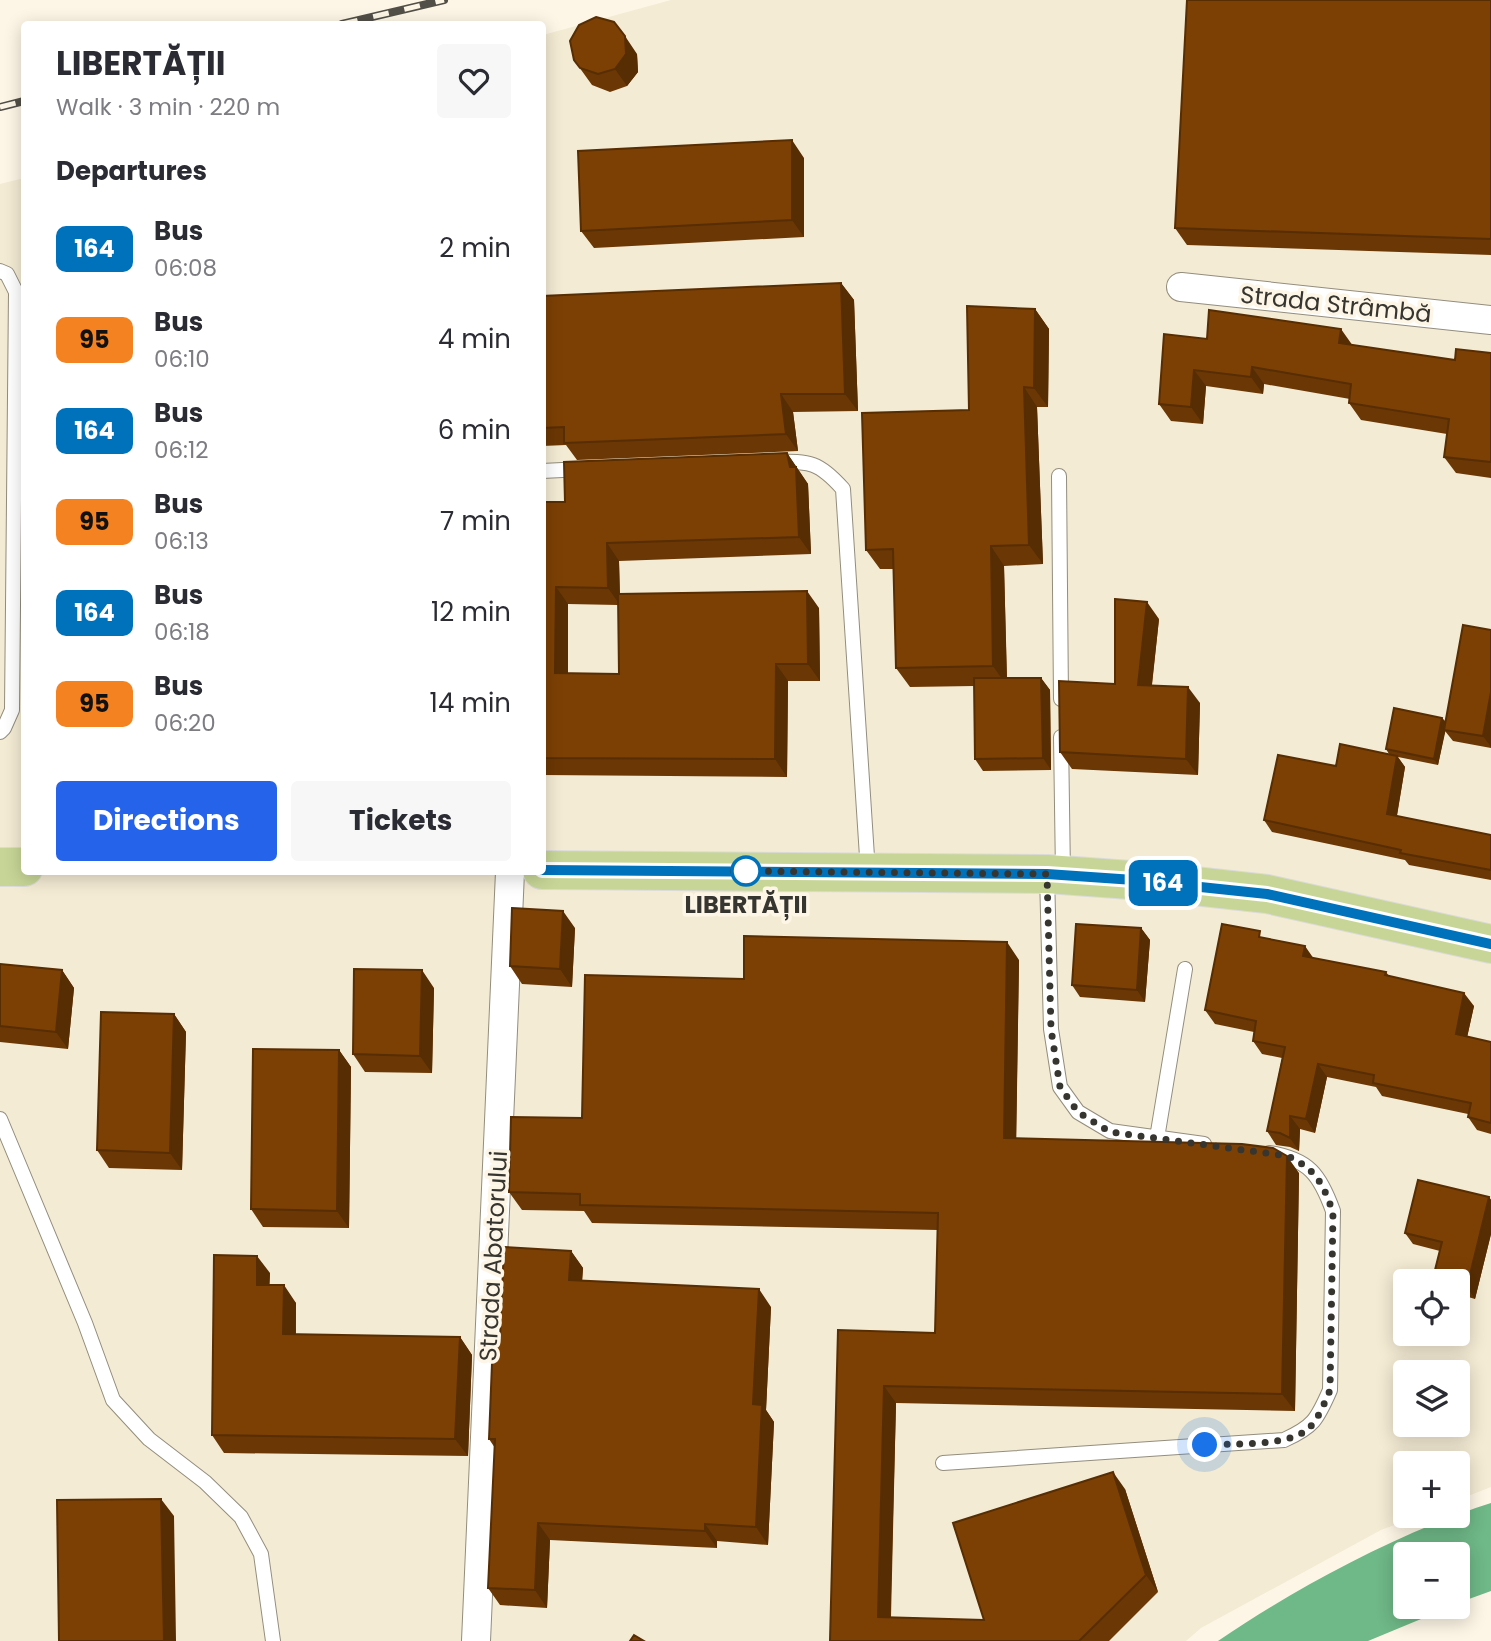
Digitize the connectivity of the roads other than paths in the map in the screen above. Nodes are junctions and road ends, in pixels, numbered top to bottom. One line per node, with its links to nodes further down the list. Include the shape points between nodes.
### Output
1 (0, 271): 8 (lane, via 7,274 16,292 12,710)
2 (1181, 287): 3 (street, Strada Strâmbă)
3 (1491, 320)
4 (760, 463): 12 (lane, via 801,461 827,471 843,489)
5 (597, 469): 6 (lane)
6 (546, 471)
7 (1059, 476): 13 (lane, via 1061,717)
8 (0, 732)
9 (0, 867): 10 (main road)
10 (21, 867)
11 (546, 870): 12 (main road)
12 (868, 872): 13 (main road)
13 (1055, 874): 15 (main road, via 1267,894); 18 (lane, via 1051,1029 1060,1087 1078,1112 1110,1132)
14 (510, 875): 23 (street, Strada Abatorului)
15 (1491, 944)
16 (1185, 969): 18 (lane)
17 (0, 1119): 22 (lane, via 113,1400 149,1439 241,1517 261,1554)
18 (1157, 1138): 19 (lane)
19 (1223, 1147)
20 (1249, 1151): 21 (lane, via 1288,1156 1311,1169 1324,1186 1333,1212 1330,1390 1308,1429 1284,1440)
21 (943, 1463)
22 (273, 1641)
23 (476, 1641)

